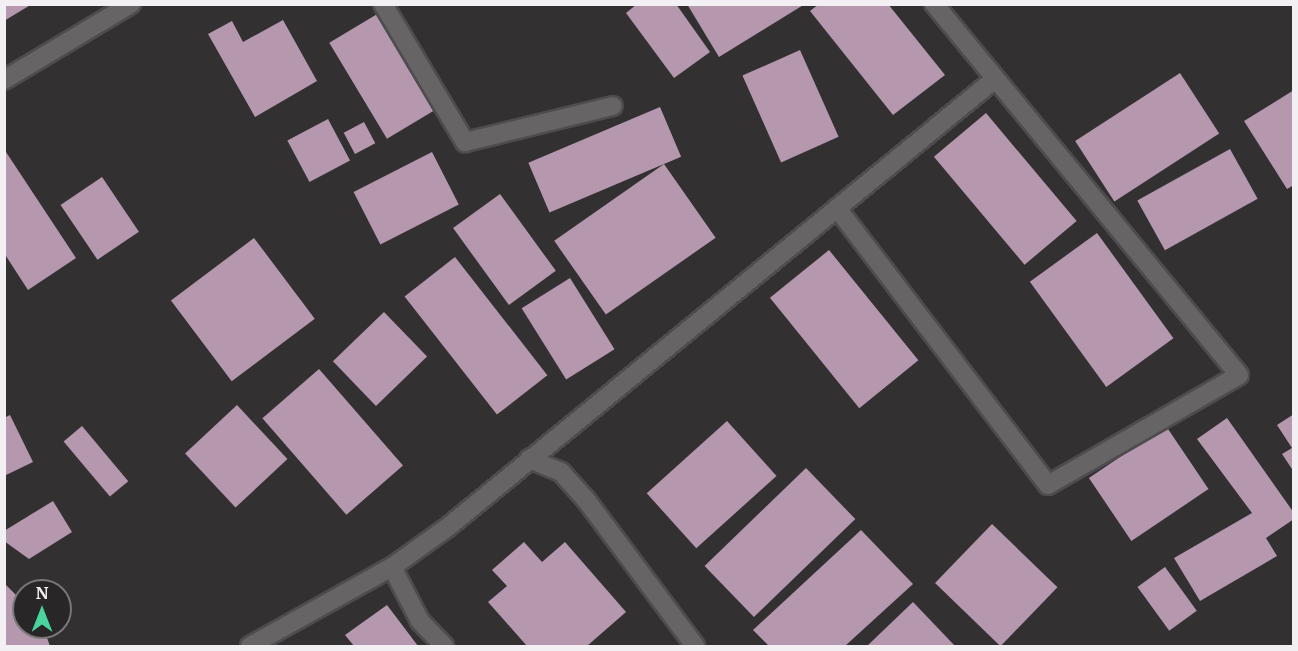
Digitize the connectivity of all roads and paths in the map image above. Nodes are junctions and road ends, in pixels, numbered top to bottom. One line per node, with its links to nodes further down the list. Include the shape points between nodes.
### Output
1 (131, 4): 4 (street)
2 (383, 4): 6 (street, via 465,142)
3 (934, 4): 5 (street)
4 (4, 80)
5 (995, 80): 7 (street); 7 (street, via 1239,375 1048,485)
6 (613, 106)
7 (837, 208): 8 (street)
8 (529, 459): 9 (street); 12 (street, via 561,472 587,501)
9 (392, 567): 10 (street); 11 (street, via 420,621)
10 (250, 646)
11 (444, 646)
12 (695, 646)

